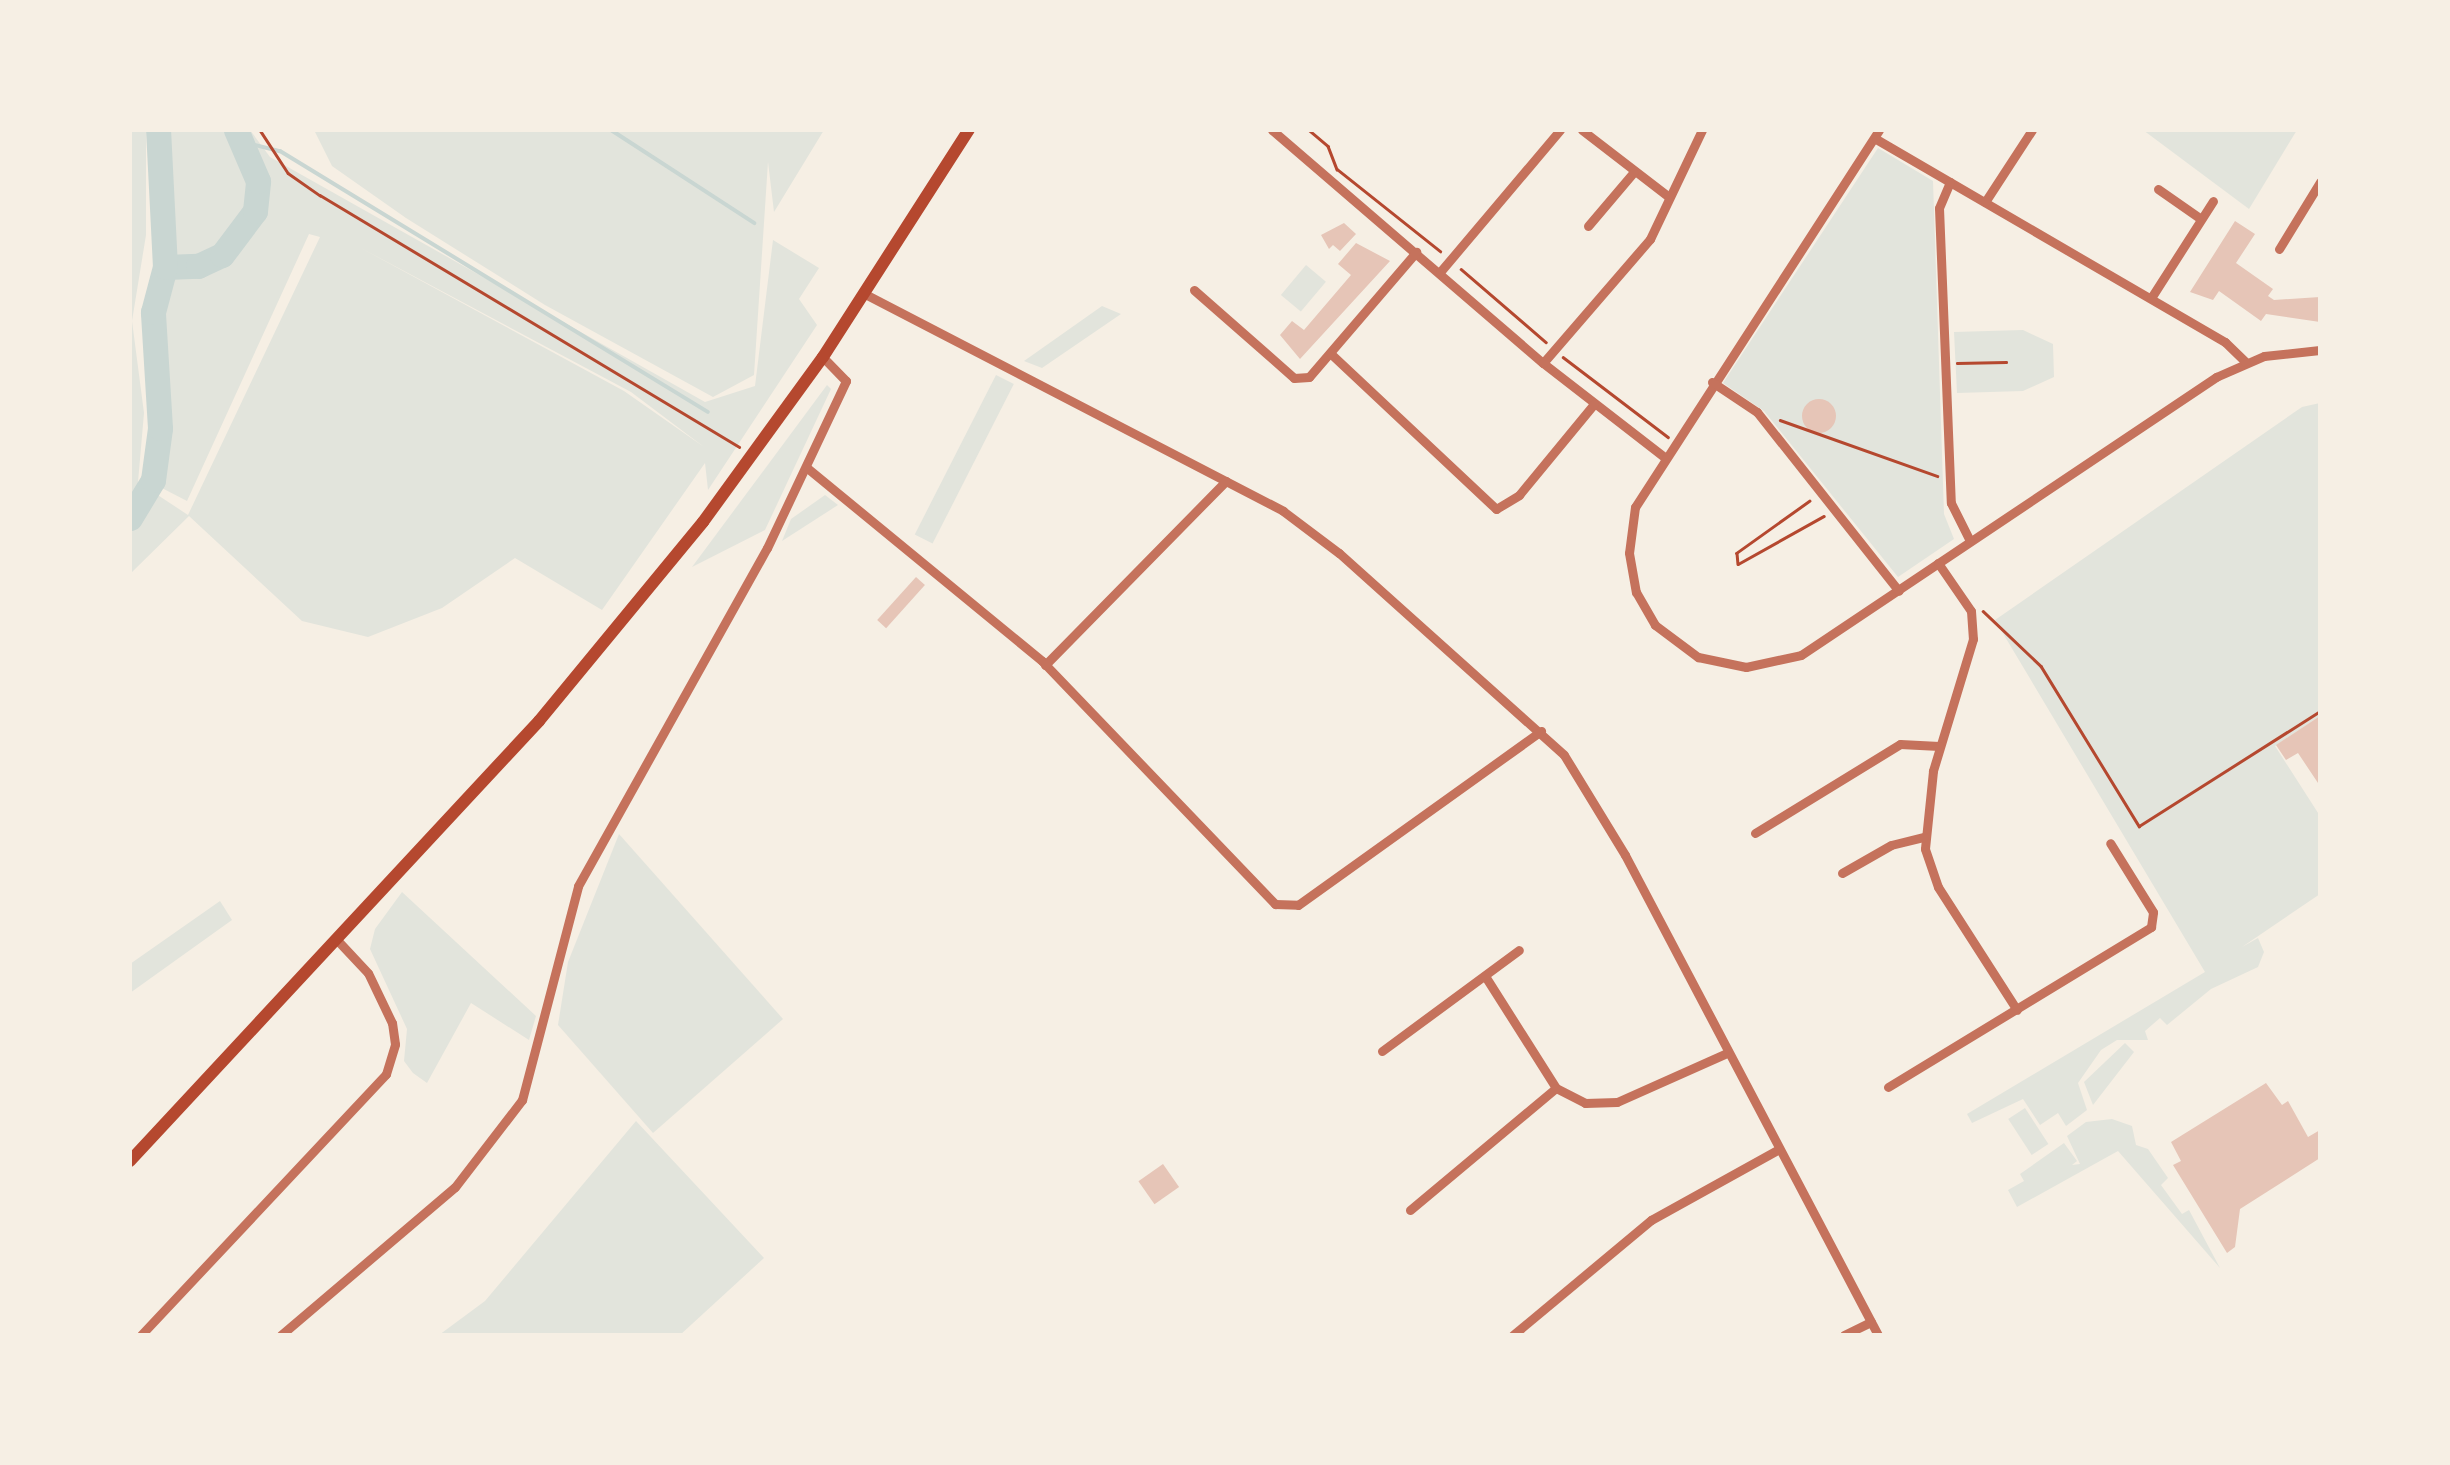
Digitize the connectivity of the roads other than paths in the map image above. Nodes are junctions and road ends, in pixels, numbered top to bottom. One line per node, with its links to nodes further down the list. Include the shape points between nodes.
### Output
1 (969, 130): 21 (main road)
2 (1272, 130): 18 (street)
3 (1560, 130): 19 (street)
4 (1582, 130): 8 (street)
5 (1702, 130): 12 (street)
6 (2032, 130): 14 (street)
7 (1878, 135): 9 (street); 28 (street)
8 (1632, 173): 12 (street); 16 (street)
9 (1950, 182): 14 (street); 33 (street, via 1939,208 1951,503)
10 (2320, 182): 17 (street)
11 (2158, 190): 15 (street)
12 (1669, 197): 27 (street, via 1650,239)
13 (2213, 201): 15 (street)
14 (1985, 202): 22 (street)
15 (2201, 219): 22 (street)
16 (1588, 226)
17 (2279, 249)
18 (1416, 252): 19 (street); 24 (street)
19 (1440, 272): 27 (street)
20 (1194, 290): 24 (street, via 1294,378 1309,377)
21 (865, 294): 25 (main road); 32 (street)
22 (2151, 298): 26 (street)
23 (2320, 350): 26 (street)
24 (1330, 353): 29 (street, via 1496,509 1509,506)
25 (822, 357): 31 (street, via 846,381); 43 (main road, via 752,456 539,721)
26 (2246, 362): 33 (street)
27 (1543, 363): 29 (street)
28 (1712, 382): 30 (street); 35 (street, via 1756,412)
29 (1594, 404): 30 (street)
30 (1663, 456): 35 (street, via 1635,507 1630,566 1647,614 1684,650 1721,665 1773,665 1815,648)
31 (806, 467): 36 (street); 56 (street, via 578,886 522,1100 455,1187)
32 (1226, 481): 36 (street); 37 (street, via 1283,511 1339,553)
33 (1970, 541): 34 (street)
34 (1938, 564): 35 (street); 38 (street, via 1974,628)
35 (1898, 591)
36 (1045, 665): 37 (street, via 1265,896 1290,908)
37 (1541, 731): 48 (street, via 1575,768)
38 (1940, 746): 39 (street, via 1900,744); 40 (street)
39 (1755, 833)
40 (1924, 837): 42 (street, via 1891,845); 46 (street, via 1938,886)
41 (2110, 843): 46 (street, via 2153,912 2151,927)
42 (1842, 873)
43 (337, 940): 52 (main road); 55 (street, via 368,972 392,1023 393,1059 386,1074)
44 (1520, 950): 45 (street)
45 (1485, 976): 47 (street); 50 (street)
46 (2017, 1010): 49 (street)
47 (1382, 1051)
48 (1727, 1053): 50 (street, via 1617,1102 1585,1103); 51 (street)
49 (1888, 1087)
50 (1556, 1088): 53 (street)
51 (1779, 1149): 54 (street); 57 (street, via 1651,1220)
52 (130, 1161)
53 (1410, 1210)
54 (1871, 1322): 58 (street); 59 (street)
55 (141, 1335)
56 (281, 1335)
57 (1514, 1335)
58 (1844, 1335)
59 (1878, 1335)

